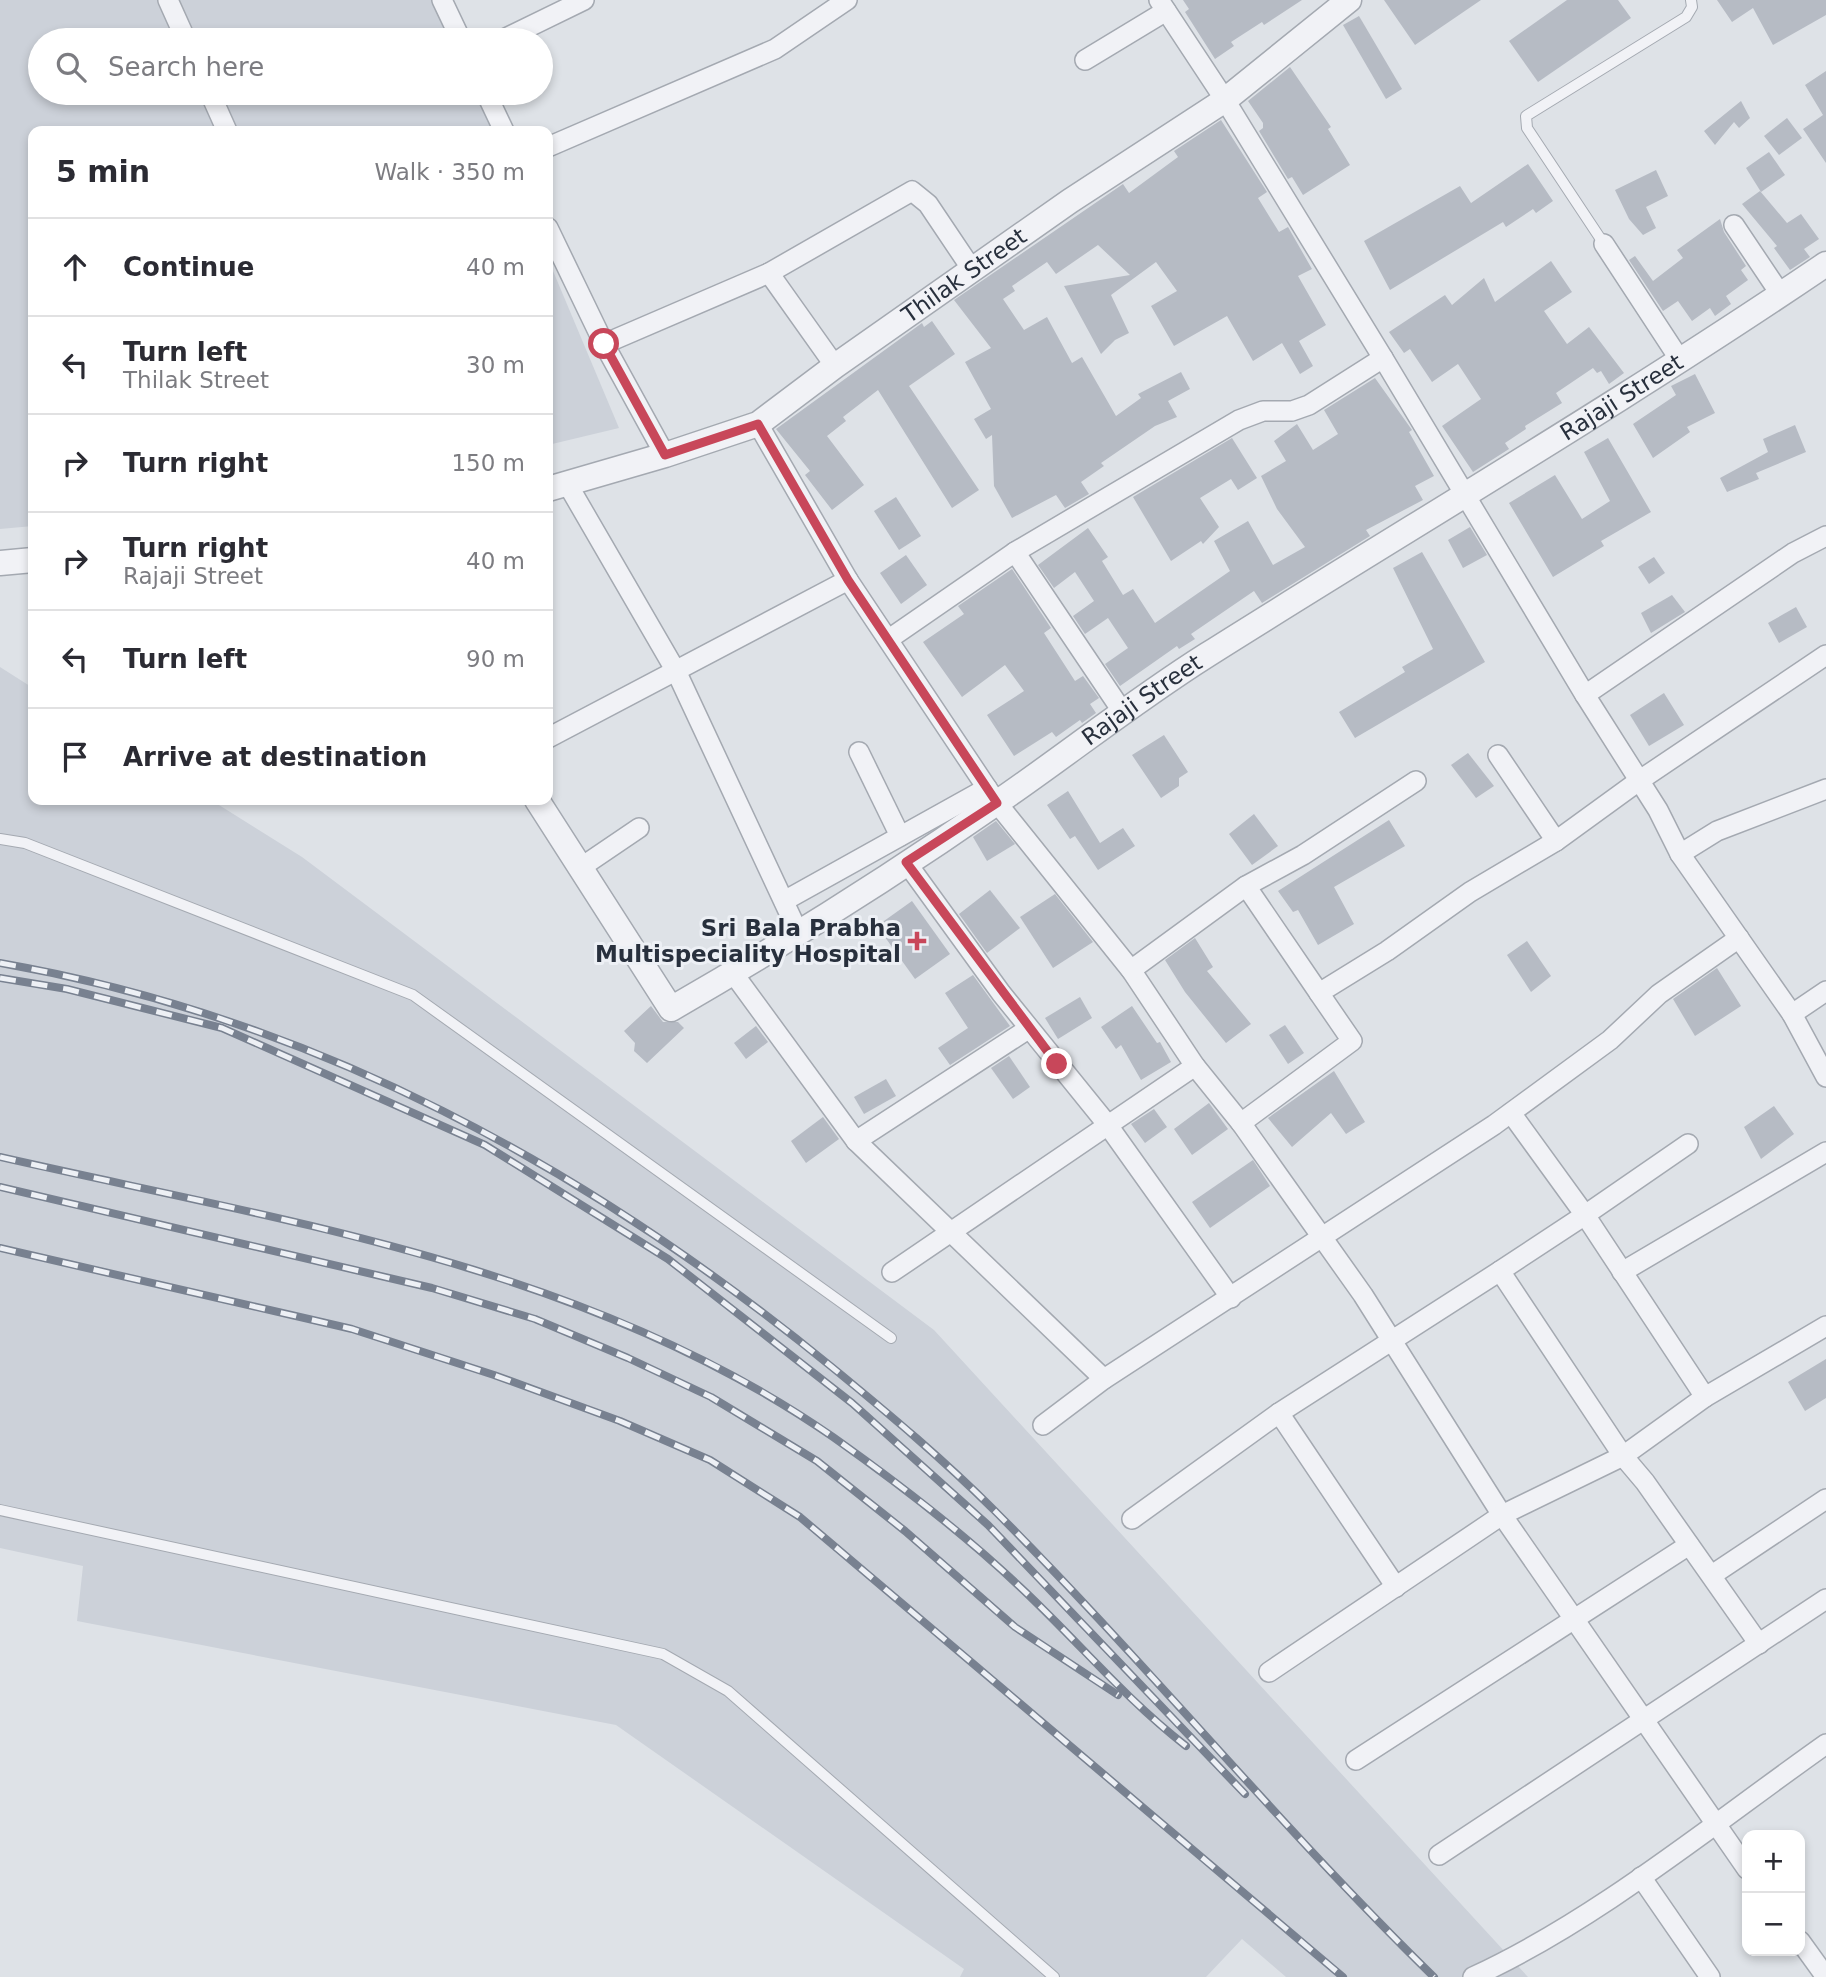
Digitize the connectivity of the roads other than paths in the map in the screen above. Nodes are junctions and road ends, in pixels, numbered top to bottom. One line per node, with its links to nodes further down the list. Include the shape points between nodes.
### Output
1 (168, 0): 8 (street)
2 (442, 0): 9 (street)
3 (584, 0): 10 (street)
4 (847, 0): 17 (street, via 775,49)
5 (1349, 0): 12 (street, Thilak Street)
6 (1691, 0): 20 (lane, via 1686,17 1526,116 1527,128)
7 (1163, 6): 11 (street); 12 (street)
8 (181, 28)
9 (455, 28)
10 (527, 28)
11 (1084, 60)
12 (1225, 100): 22 (street, Thilak Street); 26 (street)
13 (215, 105): 15 (street)
14 (492, 105): 16 (street)
15 (225, 126)
16 (502, 126)
17 (553, 145)
18 (1734, 225): 24 (street)
19 (553, 238): 25 (street)
20 (1604, 244): 27 (street)
21 (1826, 264): 24 (street, Rajaji Street)
22 (973, 271): 23 (street, via 929,204 912,191); 28 (street, Thilak Street)
23 (769, 273): 25 (street); 28 (street)
24 (1781, 295): 27 (street, Rajaji Street)
25 (604, 344): 30 (street)
26 (1383, 358): 32 (street); 34 (street, via 1309,405 1292,411 1264,411 1239,420)
27 (1680, 360): 32 (street, Rajaji Street)
28 (835, 366): 29 (street, Thilak Street)
29 (758, 424): 30 (street, Thilak Street); 37 (street)
30 (665, 455): 31 (street, Thilak Street)
31 (558, 487): 40 (street)
32 (1466, 496): 41 (street); 42 (street, Rajaji Street)
33 (1826, 536): 41 (street, via 1793,553)
34 (1015, 552): 38 (street); 42 (street)
35 (28, 560): 36 (street)
36 (0, 563)
37 (848, 580): 38 (street); 40 (street)
38 (889, 639): 49 (street)
39 (1826, 655): 46 (street)
40 (677, 673): 43 (street); 59 (street)
41 (1585, 695): 46 (street)
42 (1122, 711): 49 (street, Rajaji Street)
43 (553, 735)
44 (859, 752): 52 (street)
45 (1498, 755): 54 (street)
46 (1640, 780): 54 (street); 55 (street)
47 (1416, 781): 58 (street)
48 (1826, 789): 55 (street, via 1717,831)
49 (992, 795): 52 (street); 56 (street, Rajaji Street); 62 (street)
50 (540, 805): 57 (street, Rajaji Street)
51 (639, 828): 57 (street)
52 (900, 836): 59 (street)
53 (0, 839): 84 (lane, via 25,843 412,995)
54 (1556, 841): 65 (street, via 1470,892)
55 (1681, 854): 61 (street)
56 (906, 862): 60 (street, Rajaji Street); 67 (street)
57 (580, 868): 63 (street, Rajaji Street, via 671,1009)
58 (1247, 886): 62 (street); 65 (street)
59 (784, 901): 60 (street)
60 (798, 932): 63 (street, Rajaji Street)
61 (1739, 938): 66 (street); 70 (street, via 1658,994 1609,1040)
62 (1131, 970): 68 (street)
63 (733, 973): 73 (street)
64 (1826, 991): 66 (street)
65 (1320, 993): 71 (street, via 1352,1041)
66 (1792, 1013): 69 (street)
67 (1028, 1028): 72 (street); 73 (street)
68 (1195, 1066): 71 (street); 72 (street)
69 (1826, 1077)
70 (1511, 1113): 76 (street); 78 (street)
71 (1241, 1123): 78 (street)
72 (1107, 1124): 77 (street); 82 (street)
73 (856, 1141): 77 (street)
74 (1688, 1144): 76 (street)
75 (1826, 1152): 81 (street)
76 (1585, 1215): 79 (street); 81 (street)
77 (952, 1231): 80 (street); 86 (street)
78 (1322, 1236): 82 (street); 85 (street)
79 (1500, 1271): 85 (street); 90 (street)
80 (892, 1272)
81 (1622, 1272): 87 (street)
82 (1231, 1298): 86 (street)
83 (1826, 1326): 87 (street)
84 (891, 1338)
85 (1394, 1340): 88 (street); 93 (street)
86 (1104, 1379): 89 (street)
87 (1705, 1397): 90 (street)
88 (1279, 1413): 94 (street); 97 (street)
89 (1043, 1425)
90 (1623, 1456): 93 (street); 95 (street)
91 (1826, 1499): 96 (street)
92 (0, 1510): 110 (lane, via 663,1654 728,1691)
93 (1502, 1515): 97 (street); 99 (street)
94 (1132, 1519)
95 (1689, 1545): 96 (street); 99 (street)
96 (1712, 1575): 100 (street)
97 (1396, 1587): 101 (street)
98 (1826, 1599): 100 (street)
99 (1574, 1617): 102 (street); 104 (street)
100 (1759, 1644): 102 (street)
101 (1269, 1672)
102 (1642, 1721): 105 (street); 106 (street)
103 (1826, 1744): 105 (street)
104 (1356, 1760)
105 (1714, 1824): 107 (street); 108 (street)
106 (1439, 1855)
107 (1742, 1863)
108 (1641, 1877): 111 (street, via 1509,1961); 112 (street)
109 (1805, 1948): 113 (street)
110 (1054, 1977)
111 (1473, 1977)
112 (1710, 1977)
113 (1826, 1977)

